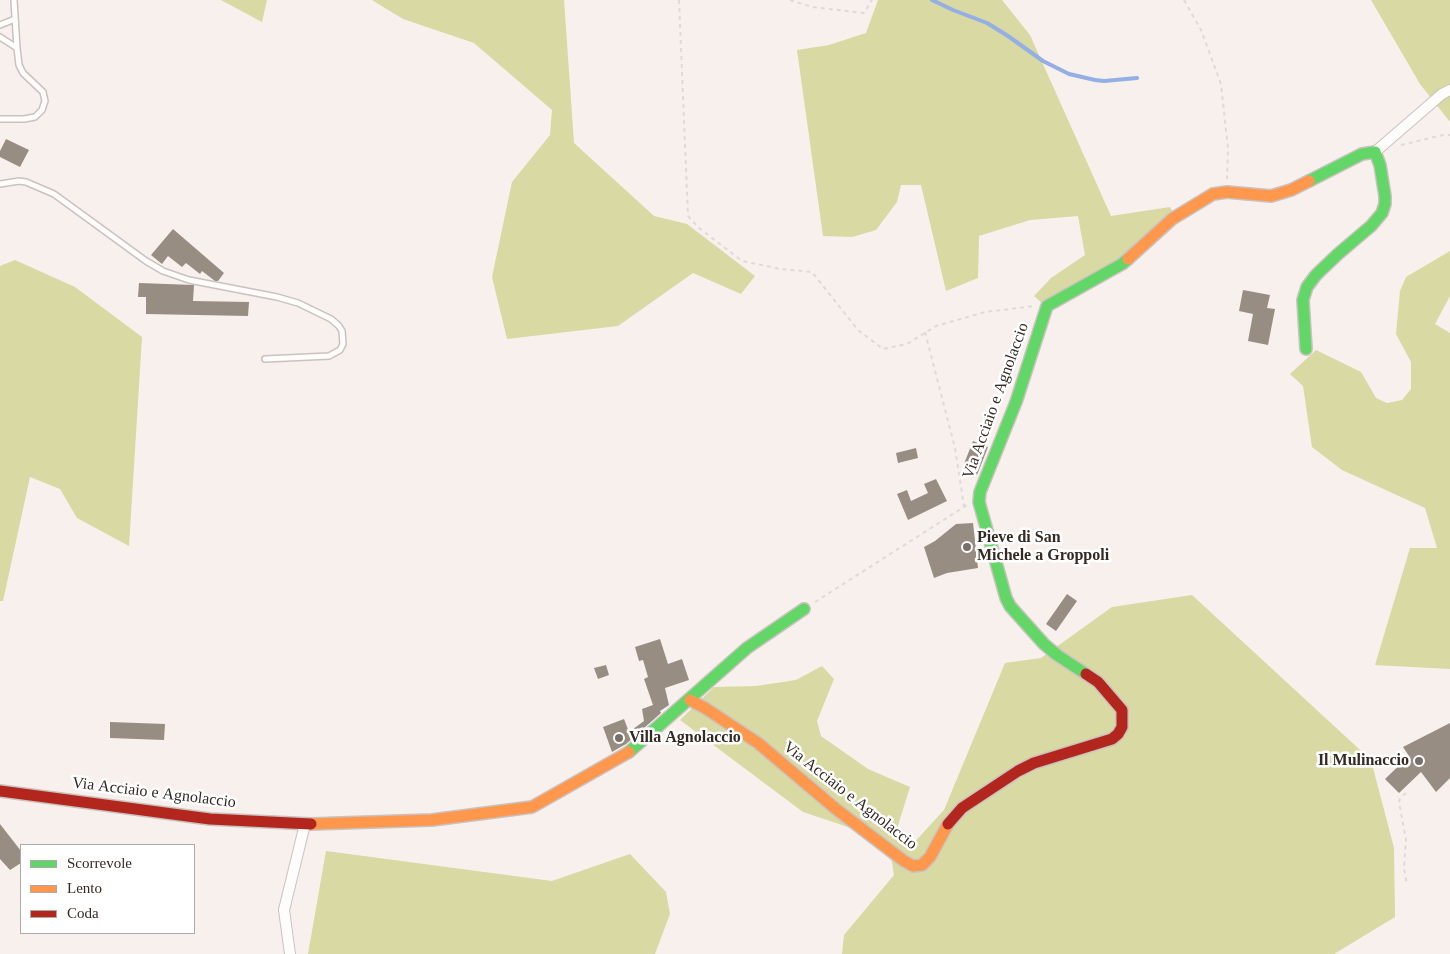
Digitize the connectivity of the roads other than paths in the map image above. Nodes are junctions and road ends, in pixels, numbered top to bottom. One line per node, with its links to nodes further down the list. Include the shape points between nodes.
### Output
1 (14, 0): 2 (lane)
2 (15, 19): 3 (lane); 5 (lane)
3 (0, 25)
4 (0, 38): 5 (lane)
5 (17, 48): 7 (lane, via 21,69 43,92 44,105 32,118)
6 (1450, 90): 8 (street)
7 (0, 119)
8 (1375, 152): 10 (street, via 1385,196 1382,213 1307,287 1303,300); 13 (street, Via Acciaio e Agnolaccio, via 1362,154 1291,190 1271,196 1213,194 1172,219 1122,264 1047,306 1022,384 983,485 980,507 1010,606 1044,644 1098,682 1122,710 1122,727 1112,739 1018,771 962,808 950,821 926,862 918,866 908,864 889,850 758,743)
9 (0, 184): 11 (lane, via 26,182 54,194 163,271 189,280 298,303 331,320 342,332 340,350 329,356)
10 (1306, 349)
11 (265, 359)
12 (804, 609): 13 (street, Via Acciaio e Agnolaccio, via 747,648)
13 (690, 700): 15 (street, Via Acciaio e Agnolaccio, via 631,751 532,807 432,820)
14 (0, 791): 15 (street, Via Acciaio e Agnolaccio, via 210,819)
15 (305, 824): 16 (street, via 284,910)
16 (290, 954)

